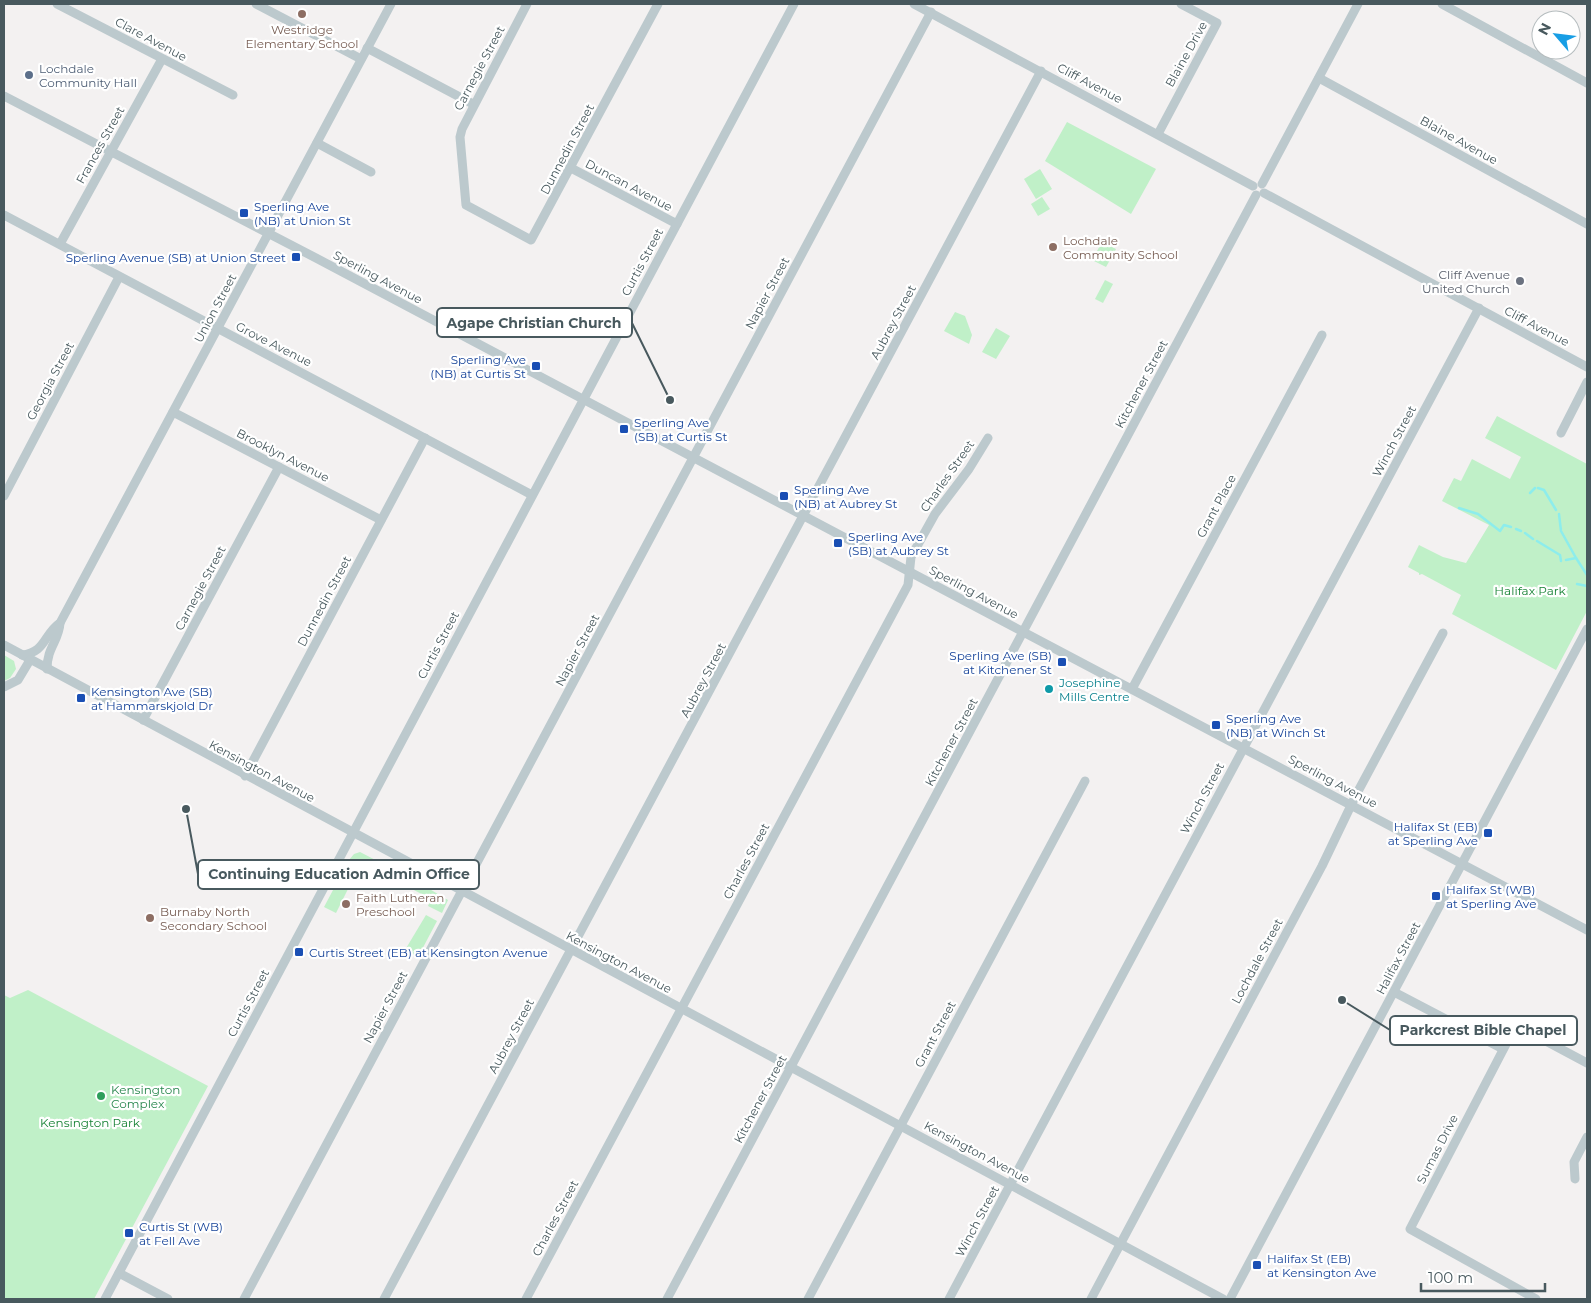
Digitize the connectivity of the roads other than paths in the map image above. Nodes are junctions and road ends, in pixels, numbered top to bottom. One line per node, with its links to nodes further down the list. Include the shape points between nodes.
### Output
1 (58, 4): 13 (street, Clare Avenue)
2 (256, 4): 14 (street)
3 (391, 4): 12 (street, Union Street)
4 (527, 4): 20 (street, Carnegie Street)
5 (658, 4): 24 (street, Dunnedin Street)
6 (794, 4): 29 (street, Curtis Street)
7 (914, 4): 11 (street, Cliff Avenue)
8 (1182, 4): 21 (street, Blaine Drive, via 1217,23)
9 (1358, 4): 16 (street, Kitchener Street)
10 (1442, 4): 17 (street)
11 (931, 12): 15 (street, Cliff Avenue); 44 (street, Napier Street)
12 (367, 48): 14 (street, Union Street); 20 (street)
13 (162, 59): 18 (street, Clare Avenue); 23 (street, Frances Street)
14 (361, 59): 22 (street, Union Street)
15 (1041, 71): 21 (street, Cliff Avenue); 48 (street, Aubrey Street)
16 (1319, 78): 26 (street, Kitchener Street); 30 (street, Blaine Avenue)
17 (1587, 83)
18 (233, 94)
19 (4, 96): 23 (street, Sperling Avenue)
20 (473, 104): 27 (street, Carnegie Street, via 460,137)
21 (1158, 134): 26 (street, Cliff Avenue)
22 (317, 143): 25 (street); 31 (street, Union Street)
23 (111, 152): 31 (street, Sperling Avenue); 32 (street, Frances Street)
24 (570, 168): 27 (street, Dunnedin Street, via 531,240); 29 (street, Duncan Avenue)
25 (371, 172)
26 (1259, 190): 34 (street, Cliff Avenue); 53 (street, Kitchener Street)
27 (466, 205)
28 (4, 215): 32 (street, Grove Avenue)
29 (677, 224): 39 (street, Curtis Street)
30 (1587, 224)
31 (268, 234): 35 (street, Union Street); 39 (street, Sperling Avenue)
32 (60, 244): 33 (street, Grove Avenue)
33 (119, 277): 35 (street, Grove Avenue); 47 (street, Georgia Street)
34 (1479, 308): 37 (street, Cliff Avenue); 64 (street, Winch Street)
35 (218, 329): 40 (street, Union Street); 42 (street, Grove Avenue)
36 (1322, 335): 62 (street, Grant Place)
37 (1587, 367)
38 (1587, 382): 41 (street)
39 (583, 400): 44 (street, Sperling Avenue); 46 (street, Curtis Street)
40 (173, 412): 45 (street, Brooklyn Avenue); 51 (street, Union Street)
41 (1560, 433)
42 (425, 438): 46 (street, Grove Avenue); 49 (street, Dunnedin Street)
43 (988, 438): 50 (street, Charles Street, via 932,520 911,557)
44 (693, 457): 48 (street, Sperling Avenue); 70 (street, Napier Street)
45 (278, 467): 49 (street, Brooklyn Avenue); 63 (street, Carnegie Street)
46 (532, 495): 68 (street, Curtis Street)
47 (4, 496)
48 (804, 515): 50 (street, Sperling Avenue); 72 (street, Aubrey Street)
49 (381, 520): 65 (street, Dunnedin Street)
50 (909, 572): 53 (street, Sperling Avenue); 74 (street, Charles Street, via 908,585)
51 (60, 623): 58 (street, Union Street, via 38,650); 60 (street, Union Street, via 60,630 47,655)
52 (1587, 629): 56 (street, Halifax Street)
53 (1023, 632): 62 (street, Sperling Avenue); 77 (street, Kitchener Street)
54 (1443, 633): 67 (street, Lochdale Street)
55 (4, 646): 58 (street, Kensington Avenue)
56 (1578, 647): 57 (street); 69 (street, Halifax Street)
57 (1587, 652)
58 (21, 655): 59 (street, Kensington Avenue)
59 (30, 660): 60 (street, Kensington Avenue); 61 (street, via 18,680)
60 (47, 669): 63 (street, Kensington Avenue)
61 (4, 687)
62 (1132, 689): 64 (street, Sperling Avenue)
63 (143, 720): 65 (street, Kensington Avenue)
64 (1243, 748): 67 (street, Sperling Avenue); 81 (street, Winch Street)
65 (246, 776): 68 (street, Kensington Avenue)
66 (1085, 781): 78 (street, Grant Street)
67 (1351, 804): 69 (street, Sperling Avenue); 82 (street, Lochdale Street, via 1319,873)
68 (352, 834): 70 (street, Kensington Avenue); 83 (street, Curtis Street)
69 (1463, 863): 71 (street, Sperling Avenue); 73 (street, Halifax Street)
70 (461, 892): 72 (street, Kensington Avenue); 86 (street, Napier Street)
71 (1587, 930)
72 (571, 951): 74 (street, Kensington Avenue); 87 (street, Aubrey Street)
73 (1394, 992): 75 (street); 94 (street, Halifax Street)
74 (681, 1010): 77 (street, Kensington Avenue); 88 (street, Charles Street)
75 (1502, 1049): 76 (street, Sumas Drive, via 1516,1025); 95 (street, Sumas Drive, via 1410,1229)
76 (1587, 1063)
77 (791, 1067): 78 (street, Kensington Avenue); 89 (street, Kitchener Street)
78 (900, 1126): 81 (street, Kensington Avenue); 90 (street, Grant Street)
79 (1587, 1138): 80 (street, via 1574,1162)
80 (1575, 1179)
81 (1010, 1184): 82 (street, Kensington Avenue); 91 (street, Winch Street)
82 (1119, 1244): 92 (street, Lochdale Street); 93 (street, Kensington Avenue)
83 (119, 1273): 84 (street, Curtis Street); 85 (street)
84 (105, 1299)
85 (168, 1299)
86 (244, 1299)
87 (384, 1299)
88 (526, 1299)
89 (667, 1299)
90 (808, 1299)
91 (949, 1299)
92 (1091, 1299)
93 (1223, 1299)
94 (1230, 1299)
95 (1536, 1299)

